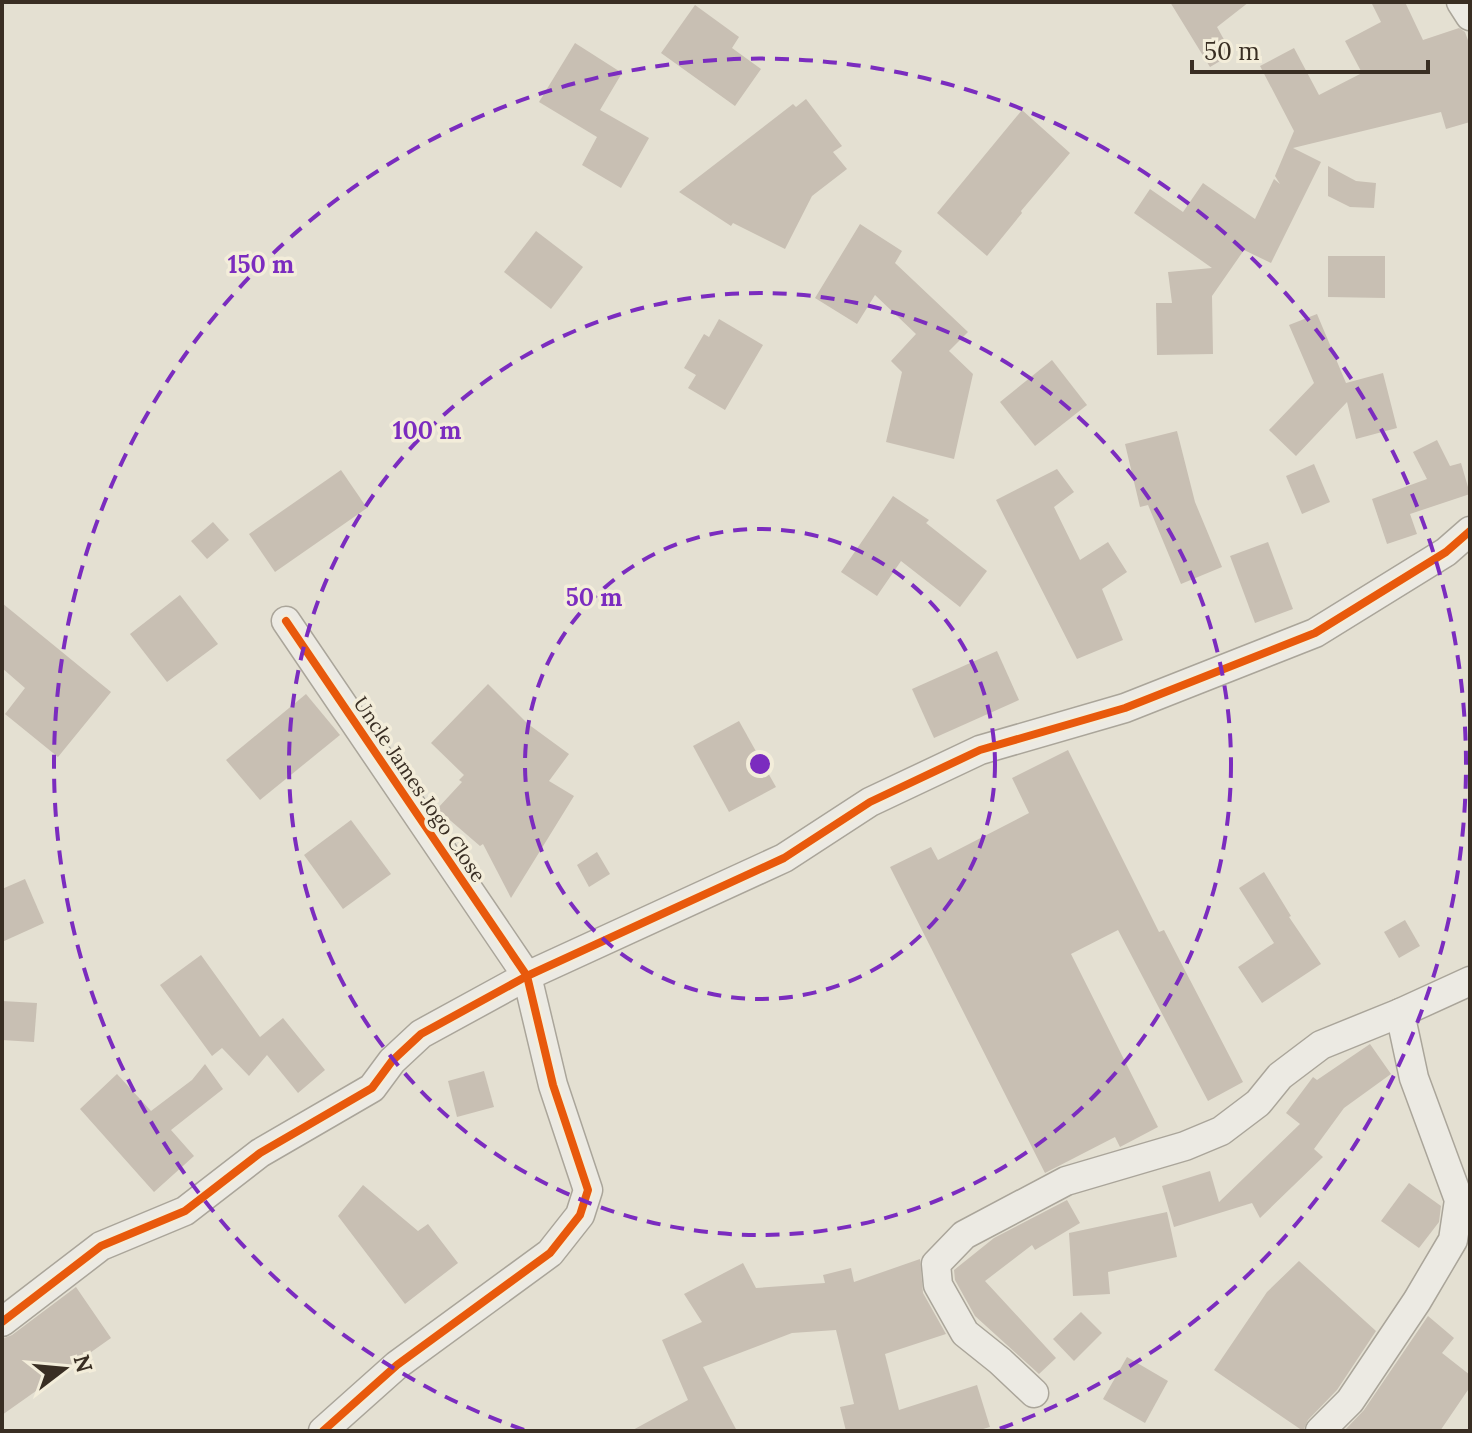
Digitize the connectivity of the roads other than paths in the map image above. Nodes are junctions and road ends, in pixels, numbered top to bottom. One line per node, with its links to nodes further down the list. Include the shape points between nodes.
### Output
1 (1461, 2): 2 (street)
2 (1470, 16)
3 (1470, 531): 5 (street, via 1446,552 1315,633 1125,708 980,750 870,802 784,858)
4 (286, 621): 5 (street, Uncle James Jogo Close)
5 (527, 976): 8 (street, via 421,1034 372,1088 260,1153 185,1211 101,1246); 10 (street, via 553,1085 588,1190 580,1215 550,1253 397,1365)
6 (1470, 981): 7 (street)
7 (1400, 1013): 9 (street, via 1321,1045 1221,1131 1066,1181 955,1244 936,1264 938,1285 965,1333); 11 (street, via 1414,1078 1459,1200 1453,1240 1350,1401)
8 (2, 1322)
9 (1034, 1393)
10 (323, 1431)
11 (1320, 1431)

